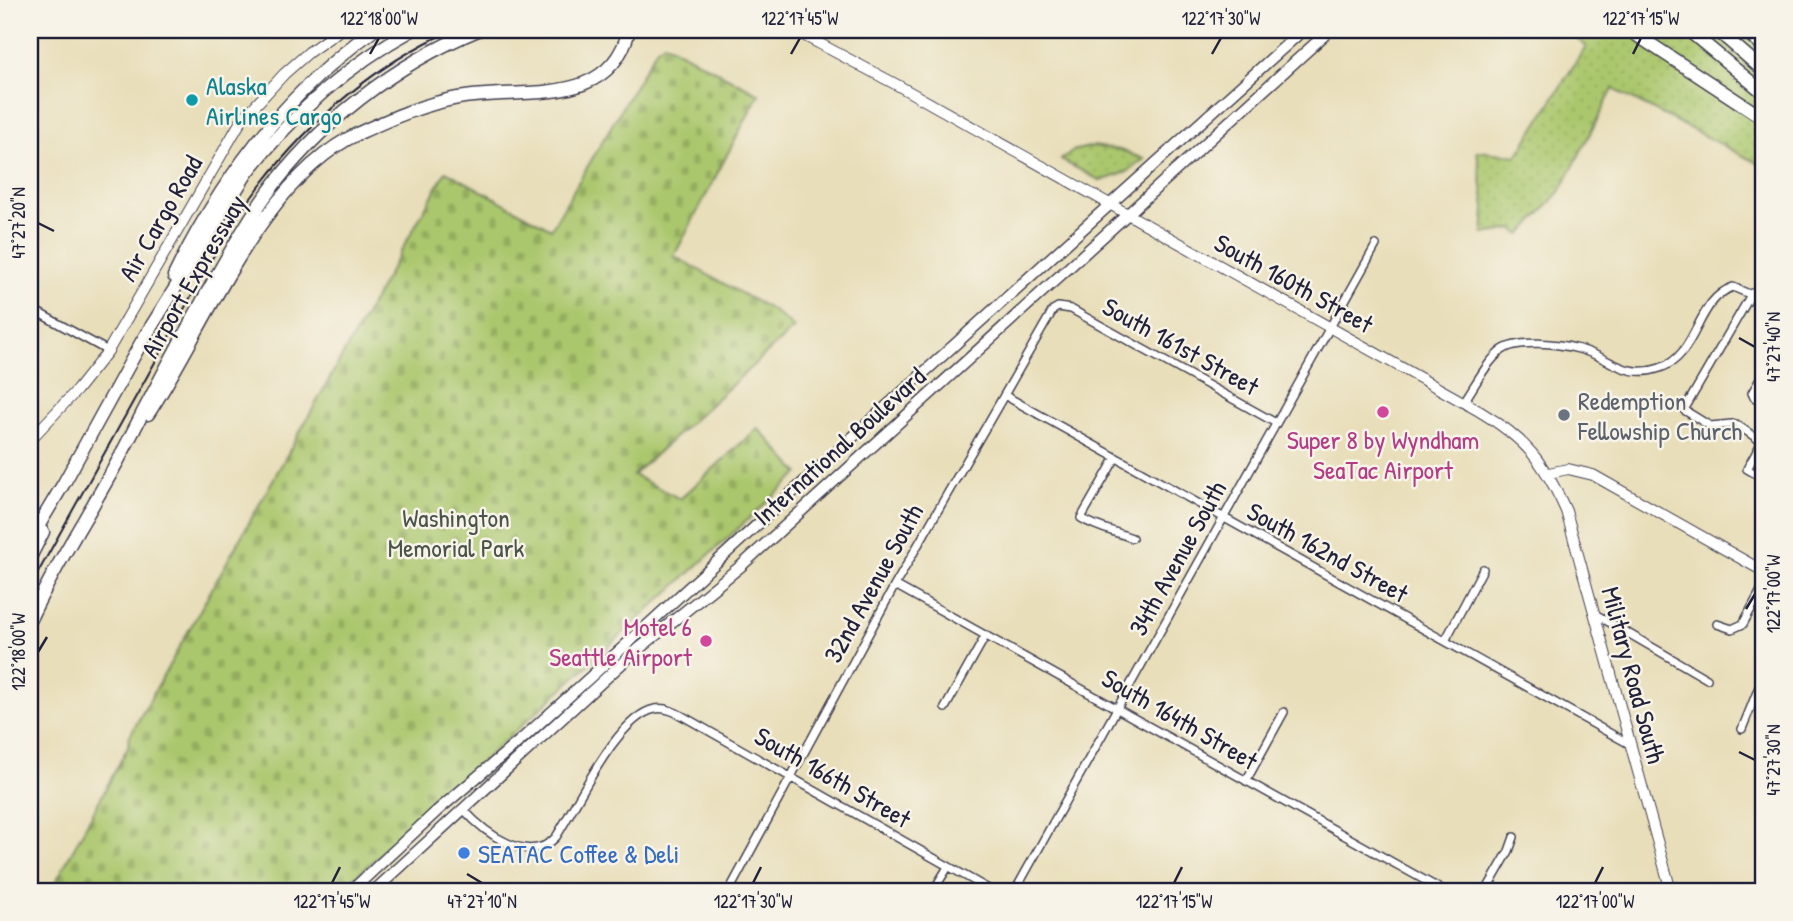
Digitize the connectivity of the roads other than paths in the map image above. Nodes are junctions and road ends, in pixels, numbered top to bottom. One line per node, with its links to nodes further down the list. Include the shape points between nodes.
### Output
1 (341, 30): 26 (main road, Air Cargo Road, via 284,74 241,121)
2 (374, 30): 25 (highway, via 300,92 223,186)
3 (412, 30): 25 (highway, Airport Expressway, via 346,72 265,149)
4 (478, 30): 33 (highway, Airport Expressway, via 407,66 379,86 290,166 241,232)
5 (629, 30): 33 (highway, via 613,64 593,82 555,90 459,97 423,106 355,135 319,160 284,194 256,231 162,394)
6 (794, 30): 17 (main road, South 160th Street)
7 (1303, 30): 17 (main road, International Boulevard)
8 (1330, 30): 18 (main road, International Boulevard)
9 (1629, 30): 16 (highway)
10 (1688, 30): 15 (highway)
11 (1717, 30): 14 (highway)
12 (1745, 30): 13 (highway)
13 (1763, 47)
14 (1763, 70)
15 (1763, 92)
16 (1763, 118)
17 (1112, 204): 18 (main road, South 160th Street); 58 (main road, International Boulevard)
18 (1128, 214): 24 (main road, South 160th Street); 61 (main road, International Boulevard, via 741,566 628,658)
19 (1376, 245): 24 (street, 34th Avenue South)
20 (1752, 293): 21 (street); 29 (street, via 1733,287 1718,294 1686,348 1661,368 1627,370 1578,348 1517,343 1490,363); 36 (street, via 1684,411 1710,426 1739,426 1762,442 1747,469)
21 (1763, 300)
22 (1065, 306): 28 (street, 32nd Avenue South, via 1048,315); 31 (street, South 161st Street)
23 (30, 308): 26 (street)
24 (1328, 327): 29 (main road, South 160th Street); 31 (street, 34th Avenue South)
25 (141, 343): 37 (highway, Airport Expressway)
26 (107, 351): 32 (main road, Air Cargo Road)
27 (1763, 374): 30 (street, via 1752,393)
28 (1004, 396): 34 (street, South 162nd Street); 44 (street, 32nd Avenue South)
29 (1463, 402): 35 (main road, South 160th Street, via 1518,438)
30 (1763, 404)
31 (1276, 423): 38 (street, 34th Avenue South)
32 (30, 440)
33 (119, 458): 47 (highway, Airport Expressway)
34 (1115, 459): 38 (street, South 162nd Street); 39 (street, via 1081,518)
35 (1549, 473): 43 (main road, via 1568,469 1593,475); 46 (main road, Military Road South, via 1566,512)
36 (1763, 478)
37 (64, 483): 40 (highway, Airport Expressway); 41 (highway)
38 (1224, 518): 50 (street, South 162nd Street); 54 (street, 34th Avenue South)
39 (1132, 538)
40 (30, 540)
41 (30, 556)
42 (1483, 569): 50 (street)
43 (1763, 570)
44 (895, 585): 49 (street, South 164th Street); 59 (street, 32nd Avenue South)
45 (1763, 587): 48 (street, via 1738,628)
46 (1595, 614): 52 (street); 57 (main road, Military Road South)
47 (30, 619)
48 (1717, 624)
49 (986, 635): 53 (street); 54 (street, South 164th Street)
50 (1445, 641): 57 (street, South 162nd Street)
51 (1763, 677): 56 (street)
52 (1707, 679)
53 (945, 708)
54 (1117, 708): 60 (street, South 164th Street); 69 (street, 34th Avenue South)
55 (1284, 712): 60 (street)
56 (1742, 729)
57 (1632, 745): 72 (main road, Military Road South)
58 (479, 776): 61 (main road); 64 (main road, International Boulevard)
59 (791, 776): 61 (street, South 166th Street, via 665,709 649,711 628,726 554,840 536,849 517,848); 63 (street, South 166th Street); 66 (street, 32nd Avenue South)
60 (1245, 781): 70 (street, South 164th Street)
61 (464, 810): 65 (main road, International Boulevard)
62 (1514, 837): 71 (street)
63 (948, 867): 67 (street); 68 (street, South 166th Street)
64 (351, 891)
65 (374, 891)
66 (729, 891)
67 (933, 891)
68 (992, 891)
69 (1015, 891)
70 (1444, 891)
71 (1486, 891)
72 (1671, 891)

